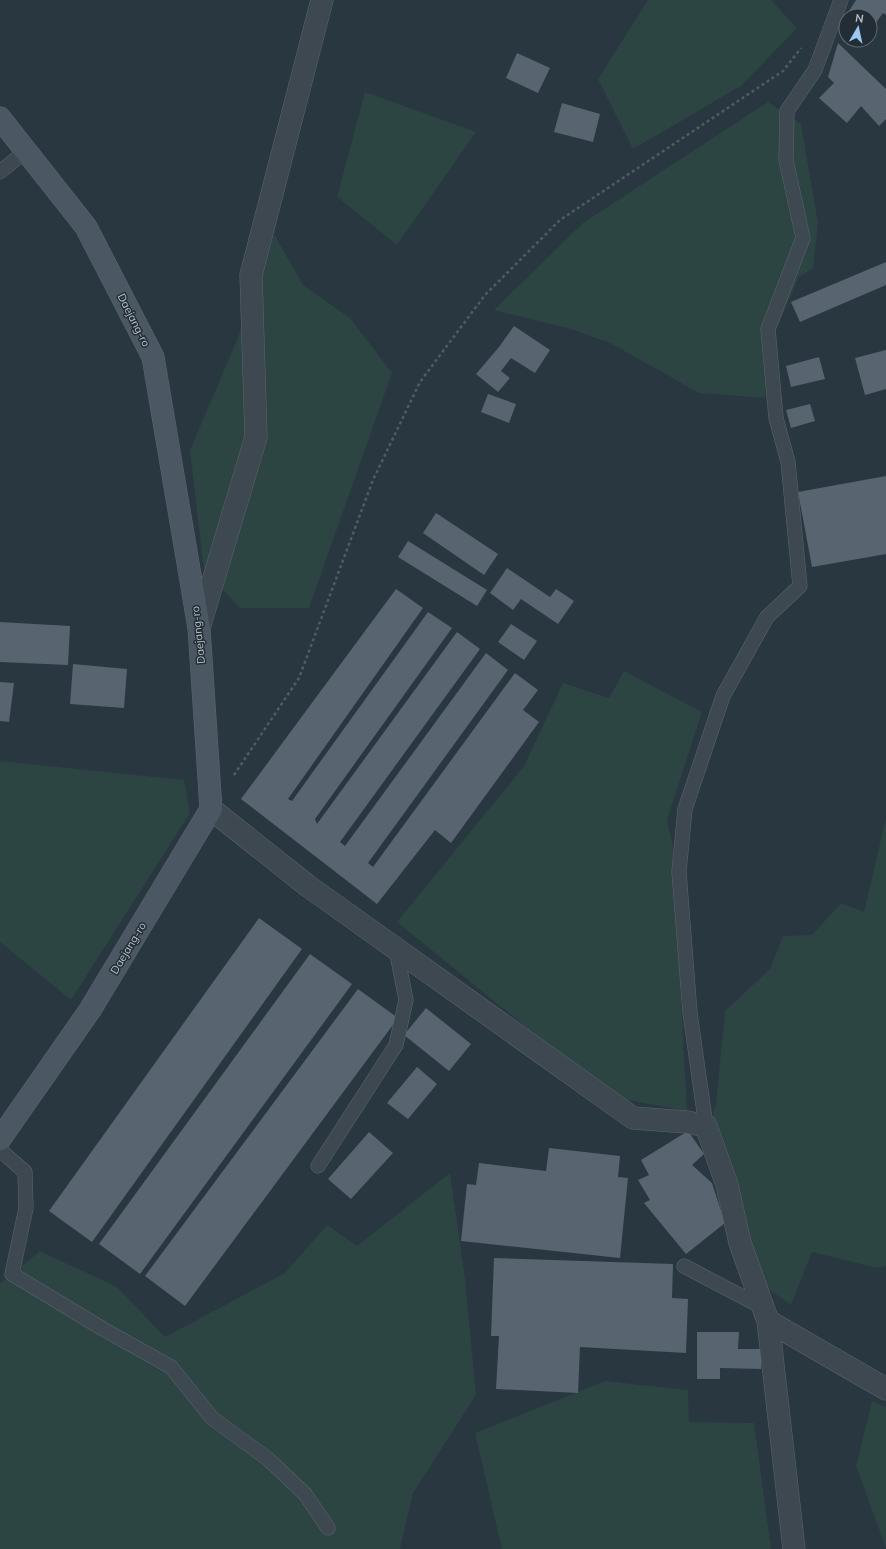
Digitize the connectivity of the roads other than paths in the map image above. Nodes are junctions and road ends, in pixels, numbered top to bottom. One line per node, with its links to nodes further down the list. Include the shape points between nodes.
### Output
1 (322, 0): 6 (street, via 251,275 256,437)
2 (841, 0): 9 (lane, via 815,70 786,111 786,160 803,238 768,330 776,418 788,462 800,586 767,617 723,696 685,809 679,872 690,1013)
3 (0, 118): 4 (street, Daejang-ro)
4 (26, 152): 5 (lane); 6 (street, Daejang-ro, via 86,227 153,357)
5 (0, 172)
6 (199, 628): 7 (street, Daejang-ro)
7 (211, 809): 8 (street, via 308,886); 10 (street, Daejang-ro, via 90,1010)
8 (396, 949): 9 (street, via 634,1118); 12 (lane, via 406,1000 396,1045)
9 (706, 1126): 14 (street, via 727,1186 740,1243)
10 (0, 1139)
11 (0, 1150): 16 (lane, via 25,1172 26,1208 12,1274 171,1367 212,1418 268,1459 305,1494)
12 (318, 1166)
13 (684, 1266): 14 (lane)
14 (766, 1315): 15 (street); 17 (street)
15 (886, 1389)
16 (328, 1528)
17 (794, 1549)

